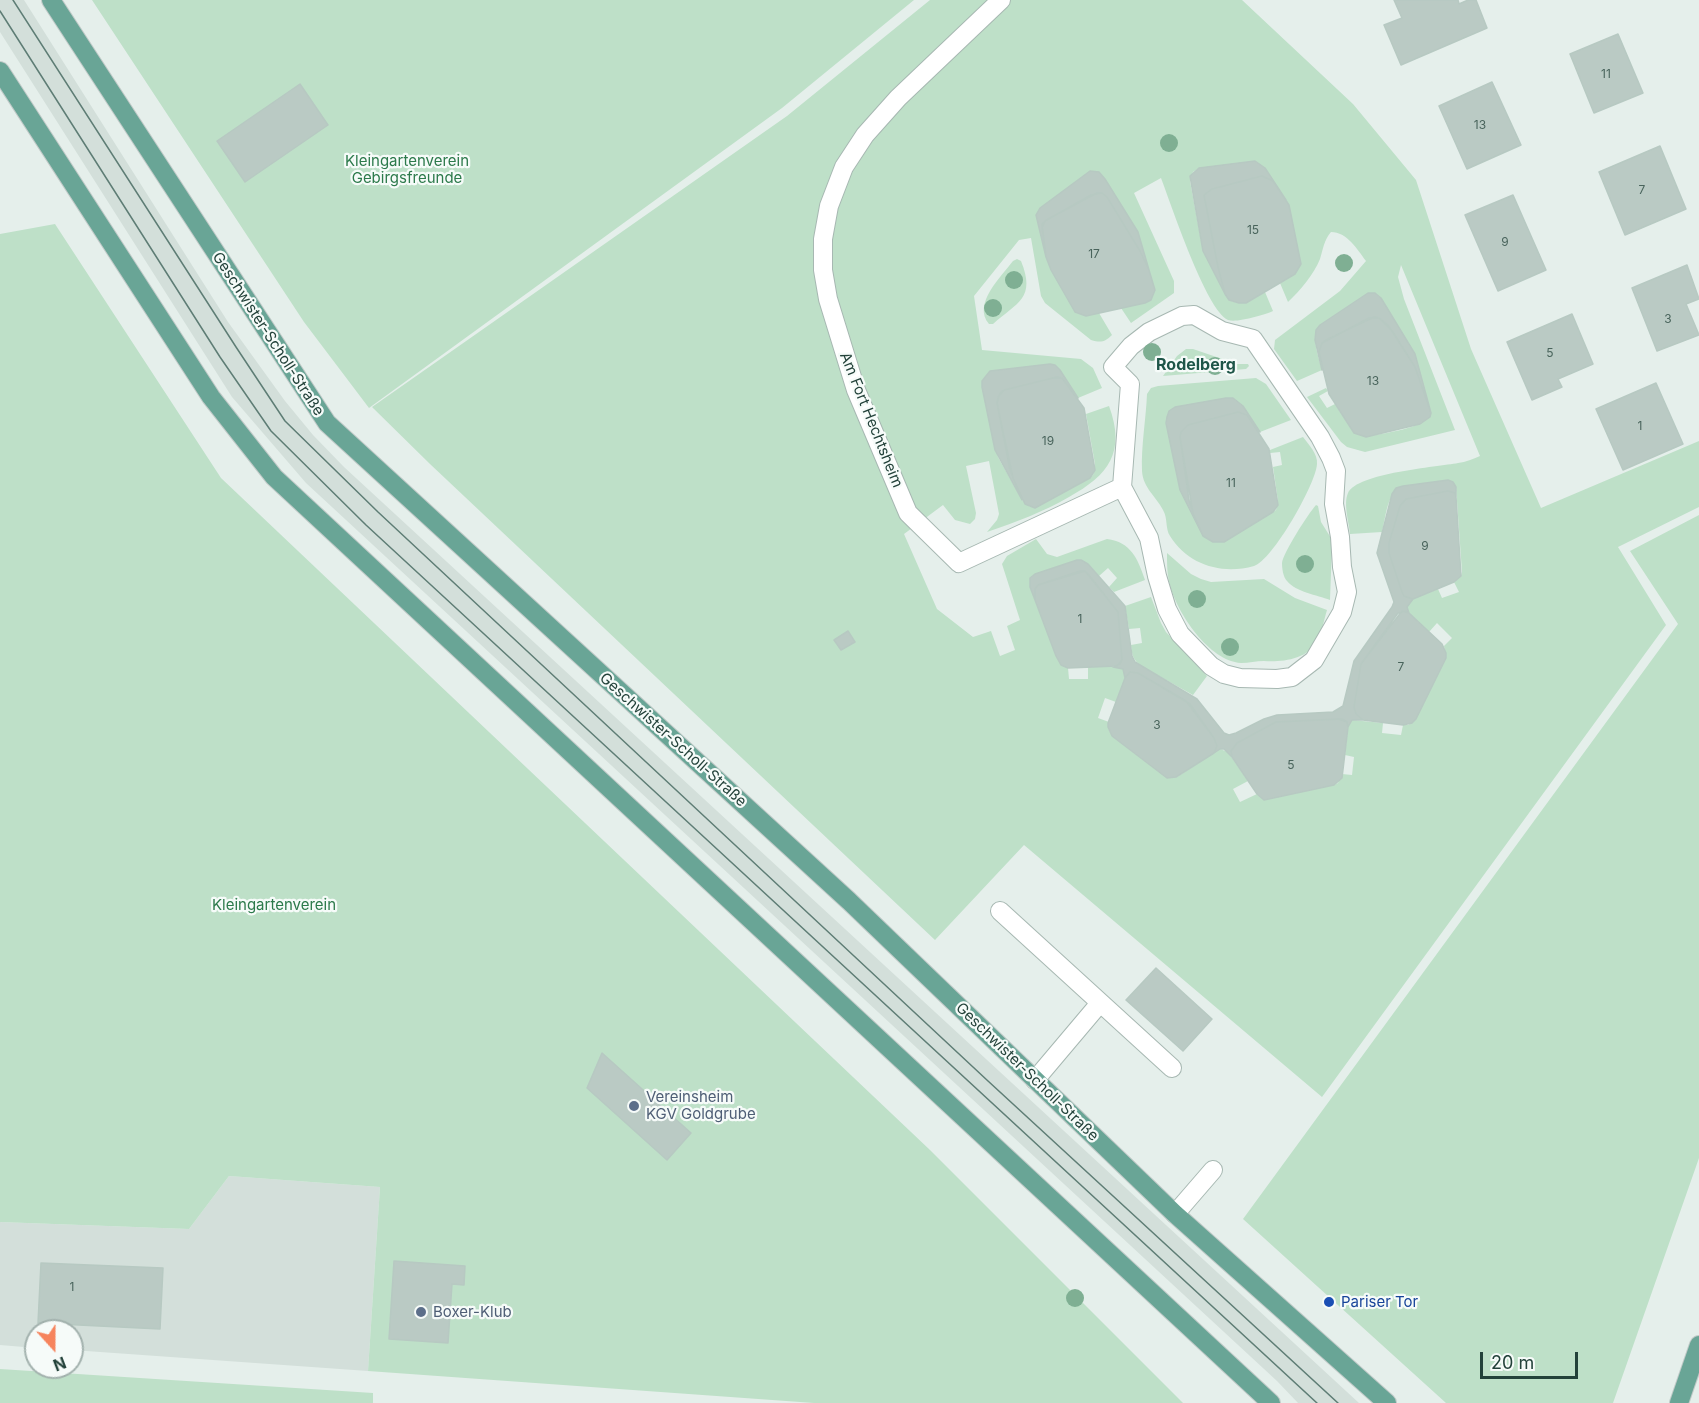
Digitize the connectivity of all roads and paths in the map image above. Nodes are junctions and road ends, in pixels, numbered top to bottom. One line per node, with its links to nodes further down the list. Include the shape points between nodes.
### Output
1 (51, 0): 8 (main road, Geschwister-Scholl-Straße, via 327,423 849,901)
2 (1001, 0): 4 (street, Am Fort Hechtsheim, via 898,98 865,135 844,167 829,206 823,239 828,300 856,390 908,513 958,562)
3 (0, 71): 12 (main road, via 211,396 274,477)
4 (1122, 487): 4 (street, via 1130,384 1113,367 1131,346 1166,323 1194,315 1222,331 1253,339 1320,437 1336,471 1334,504 1347,592 1342,612 1314,660 1292,677 1277,680 1240,678 1211,666 1180,634 1170,615 1149,538)
5 (1000, 910): 6 (street)
6 (1100, 1003): 7 (street); 8 (street)
7 (1172, 1068)
8 (1035, 1080): 10 (main road, Geschwister-Scholl-Straße)
9 (1213, 1170): 10 (street)
10 (1175, 1214): 13 (main road, Geschwister-Scholl-Straße)
11 (1699, 1345): 14 (main road)
12 (1271, 1403)
13 (1387, 1403)
14 (1679, 1403)

